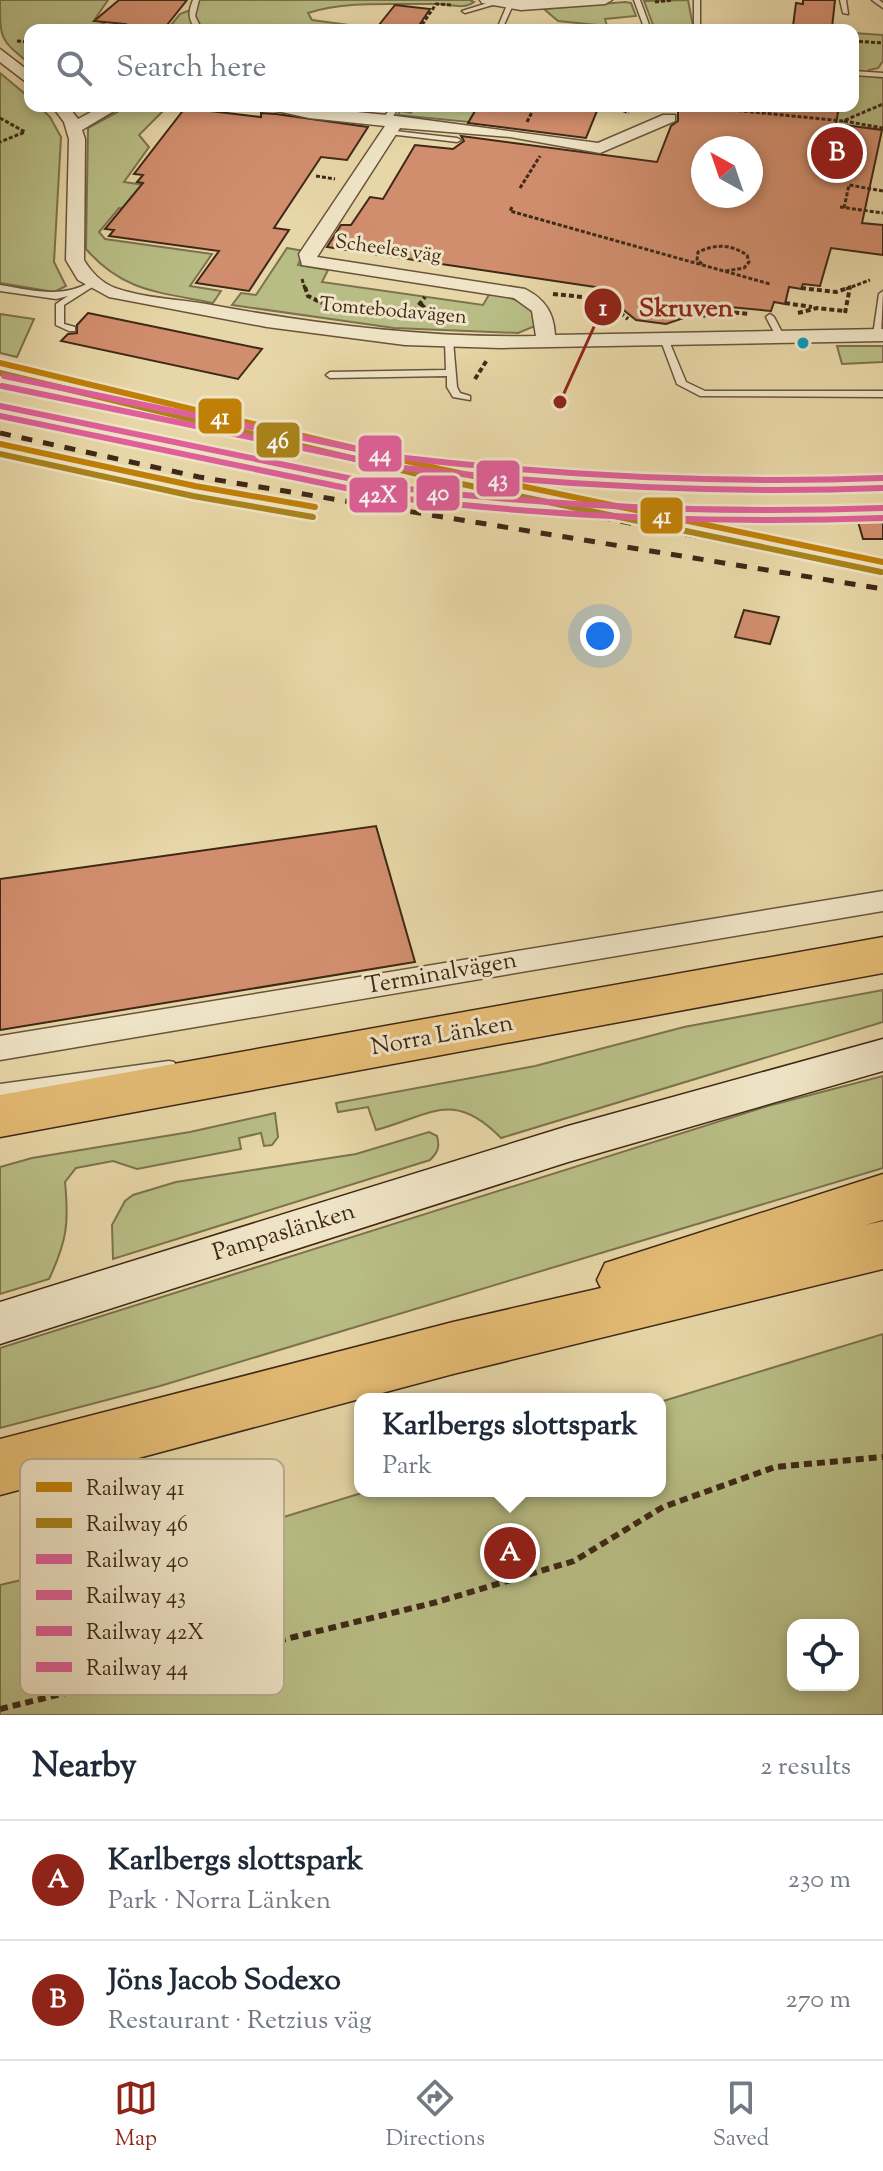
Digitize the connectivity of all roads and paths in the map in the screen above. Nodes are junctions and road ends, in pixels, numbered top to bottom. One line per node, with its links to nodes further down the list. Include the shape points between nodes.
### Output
1 (196, 0): 13 (lane, via 191,12)
2 (605, 0): 9 (street)
3 (637, 0): 16 (lane)
4 (697, 0): 17 (lane)
5 (843, 0): 12 (lane)
6 (875, 0): 10 (lane)
7 (490, 2): 9 (street); 11 (lane)
8 (452, 5): 14 (path, via 436,4)
9 (510, 5): 15 (lane)
10 (883, 6)
11 (465, 11)
12 (846, 13)
13 (194, 24)
14 (423, 24)
15 (501, 24)
16 (646, 24)
17 (697, 24)
18 (859, 41): 19 (path)
19 (883, 43)
20 (0, 54): 23 (street)
21 (859, 73): 22 (lane)
22 (882, 73)
23 (24, 75)
24 (883, 104): 32 (path)
25 (64, 112): 33 (street)
26 (103, 112): 33 (street)
27 (328, 112): 31 (street)
28 (769, 112): 32 (path)
29 (0, 118): 37 (path, via 25,132)
30 (669, 118): 36 (street, via 600,148)
31 (392, 120): 35 (lane); 36 (street); 42 (street, Scheeles väg)
32 (843, 121): 34 (path)
33 (74, 128): 47 (street, via 75,260)
34 (883, 128)
35 (457, 140)
36 (548, 141): 38 (path)
37 (0, 142)
38 (520, 188)
39 (883, 191): 41 (path, via 849,185 842,207)
40 (512, 207): 43 (path, via 510,211)
41 (883, 213)
42 (308, 261): 54 (path, via 300,271 308,296 325,302 269,316); 58 (street, Scheeles väg, via 519,293 542,309)
43 (706, 268): 44 (path); 44 (path, via 697,260 698,252 709,246 723,245 747,255 744,268)
44 (718, 271): 46 (path)
45 (872, 279): 49 (path, via 836,292)
46 (770, 284)
47 (87, 287): 48 (lane, Tomtebodavägen, via 56,296); 54 (street, Tomtebodavägen); 55 (lane, via 60,304 60,325)
48 (0, 288)
49 (801, 288)
50 (883, 294): 56 (lane)
51 (785, 303): 52 (path)
52 (817, 308)
53 (770, 317): 57 (lane)
54 (267, 321): 59 (street, Tomtebodavägen)
55 (72, 329)
56 (880, 335): 57 (street, Tomtebodavägen)
57 (781, 338): 60 (street, Tomtebodavägen)
58 (545, 340): 59 (street, Tomtebodavägen); 60 (street, Tomtebodavägen)
59 (449, 341): 61 (lane)
60 (665, 341): 63 (lane, via 682,384 703,394)
61 (451, 373): 62 (lane); 64 (lane, via 456,395)
62 (330, 375)
63 (883, 394)
64 (467, 398)
65 (883, 901): 69 (street, Terminalvägen)
66 (883, 955): 67 (highway, Norra Länken)
67 (529, 1021): 71 (lane); 74 (highway, Norra Länken)
68 (883, 1030): 75 (main road, Pampaslänken, via 818,1049)
69 (0, 1048)
70 (883, 1055): 75 (main road, Pampaslänken)
71 (245, 1056)
72 (181, 1064): 73 (lane)
73 (0, 1090)
74 (0, 1116)
75 (568, 1144): 80 (main road, Pampaslänken)
76 (883, 1197): 81 (highway, via 630,1278)
77 (883, 1245): 79 (highway)
78 (883, 1274): 79 (highway, via 760,1305)
79 (569, 1320): 81 (highway)
80 (0, 1323)
81 (474, 1343): 83 (highway)
82 (883, 1457): 86 (path, via 775,1467 663,1507 574,1561)
83 (31, 1459)
84 (20, 1462): 85 (highway)
85 (0, 1467)
86 (284, 1639)
87 (57, 1695): 88 (path)
88 (0, 1709)

